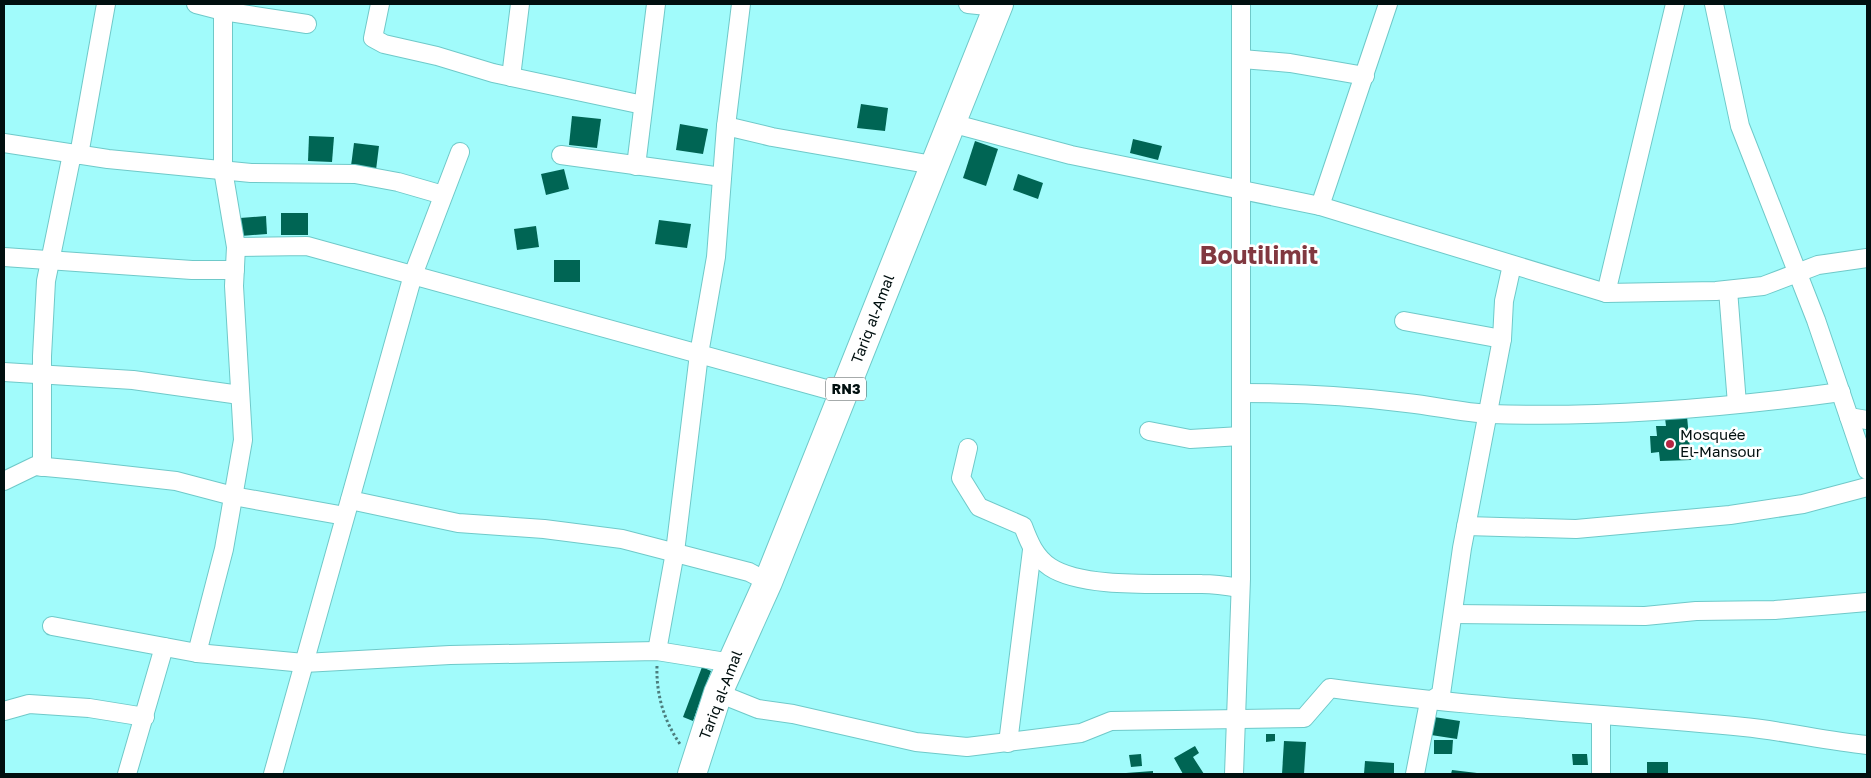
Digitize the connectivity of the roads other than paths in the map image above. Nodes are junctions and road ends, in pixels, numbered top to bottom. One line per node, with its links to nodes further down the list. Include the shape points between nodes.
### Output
1 (106, 4): 23 (street)
2 (196, 4): 13 (street)
3 (380, 4): 17 (street, via 373,38 384,44)
4 (520, 4): 17 (street)
5 (656, 4): 18 (street)
6 (741, 4): 20 (street)
7 (968, 4): 12 (street)
8 (1241, 4): 15 (street)
9 (1388, 4): 16 (street)
10 (1675, 4): 41 (street)
11 (1714, 4): 38 (street, via 1740,126)
12 (998, 6): 19 (highway, Tariq al-Amal / RN3)
13 (223, 7): 14 (street); 27 (street)
14 (307, 24)
15 (1242, 59): 16 (street, via 1290,62); 29 (street)
16 (1365, 76): 31 (street)
17 (511, 77): 18 (street)
18 (643, 105): 26 (street)
19 (951, 123): 25 (highway, Tariq al-Amal / RN3); 29 (street, via 1071,155)
20 (726, 126): 25 (street); 28 (street)
21 (4, 143): 23 (street)
22 (460, 152): 30 (street)
23 (75, 155): 27 (street); 35 (street)
24 (561, 155): 26 (street)
25 (933, 165): 49 (highway, Tariq al-Amal / RN3)
26 (636, 166): 28 (street)
27 (224, 170): 30 (street, via 355,174); 32 (street)
28 (722, 177): 44 (street, via 716,257)
29 (1242, 189): 31 (street); 48 (street)
30 (443, 195): 39 (street)
31 (1320, 206): 36 (street)
32 (236, 247): 37 (street); 39 (street, via 307,246)
33 (4, 257): 35 (street)
34 (1867, 258): 38 (street, via 1818,264)
35 (50, 261): 37 (street); 46 (street, via 46,281)
36 (1512, 265): 41 (street); 43 (street, via 1504,301)
37 (235, 270): 50 (street)
38 (1796, 272): 40 (street, via 1762,286); 47 (street)
39 (413, 275): 44 (street); 63 (street)
40 (1728, 290): 41 (street); 51 (street)
41 (1606, 294)
42 (1404, 321): 43 (street)
43 (1502, 339): 52 (street)
44 (699, 354): 49 (street); 66 (street)
45 (4, 372): 46 (street)
46 (42, 373): 50 (street, via 133,380); 58 (street)
47 (1841, 392): 51 (street); 53 (street)
48 (1242, 393): 52 (street, via 1343,395); 56 (street)
49 (844, 394): 67 (highway, Tariq al-Amal / RN3)
50 (240, 395): 62 (street, via 243,440)
51 (1737, 404): 52 (street, via 1602,414)
52 (1488, 414): 64 (street)
53 (1849, 417): 54 (street); 59 (street)
54 (1867, 420)
55 (1149, 430): 56 (street, via 1190,439)
56 (1241, 436): 68 (street)
57 (968, 448): 65 (street, via 961,478 979,507 1023,526)
58 (42, 467): 60 (street, via 35,466); 62 (street, via 176,481)
59 (1867, 470)
60 (4, 481)
61 (1867, 488): 64 (street, via 1803,504 1730,515 1576,528)
62 (233, 496): 63 (street); 74 (street, via 224,549)
63 (348, 508): 66 (street, via 458,523 622,539); 75 (street)
64 (1466, 526): 70 (street)
65 (1032, 550): 68 (street, via 1050,567 1081,578 1134,584 1204,584); 83 (street)
66 (675, 552): 67 (street, via 749,572); 73 (street)
67 (768, 582): 76 (highway, Tariq al-Amal / RN3)
68 (1240, 588): 82 (street)
69 (1867, 602): 70 (street, via 1645,616)
70 (1453, 614): 78 (street, via 1441,694)
71 (52, 626): 72 (street)
72 (164, 647): 74 (street); 81 (street)
73 (657, 651): 75 (street, via 450,655); 76 (street)
74 (197, 653): 75 (street)
75 (304, 663): 87 (street)
76 (732, 663): 77 (highway, Tariq al-Amal / RN3)
77 (718, 693): 83 (street, via 758,709 916,742 967,747); 85 (highway, Tariq al-Amal / RN3)
78 (1429, 702): 80 (street); 82 (street, via 1330,688 1304,718); 89 (street)
79 (4, 711): 81 (street, via 29,704 89,708)
80 (1601, 715): 84 (street, via 1747,728); 90 (street)
81 (145, 717): 86 (street)
82 (1234, 720): 83 (street, via 1110,721 1081,733); 88 (street)
83 (1008, 743)
84 (1867, 745)
85 (694, 771)
86 (126, 774)
87 (273, 774)
88 (1234, 774)
89 (1415, 774)
90 (1601, 774)

